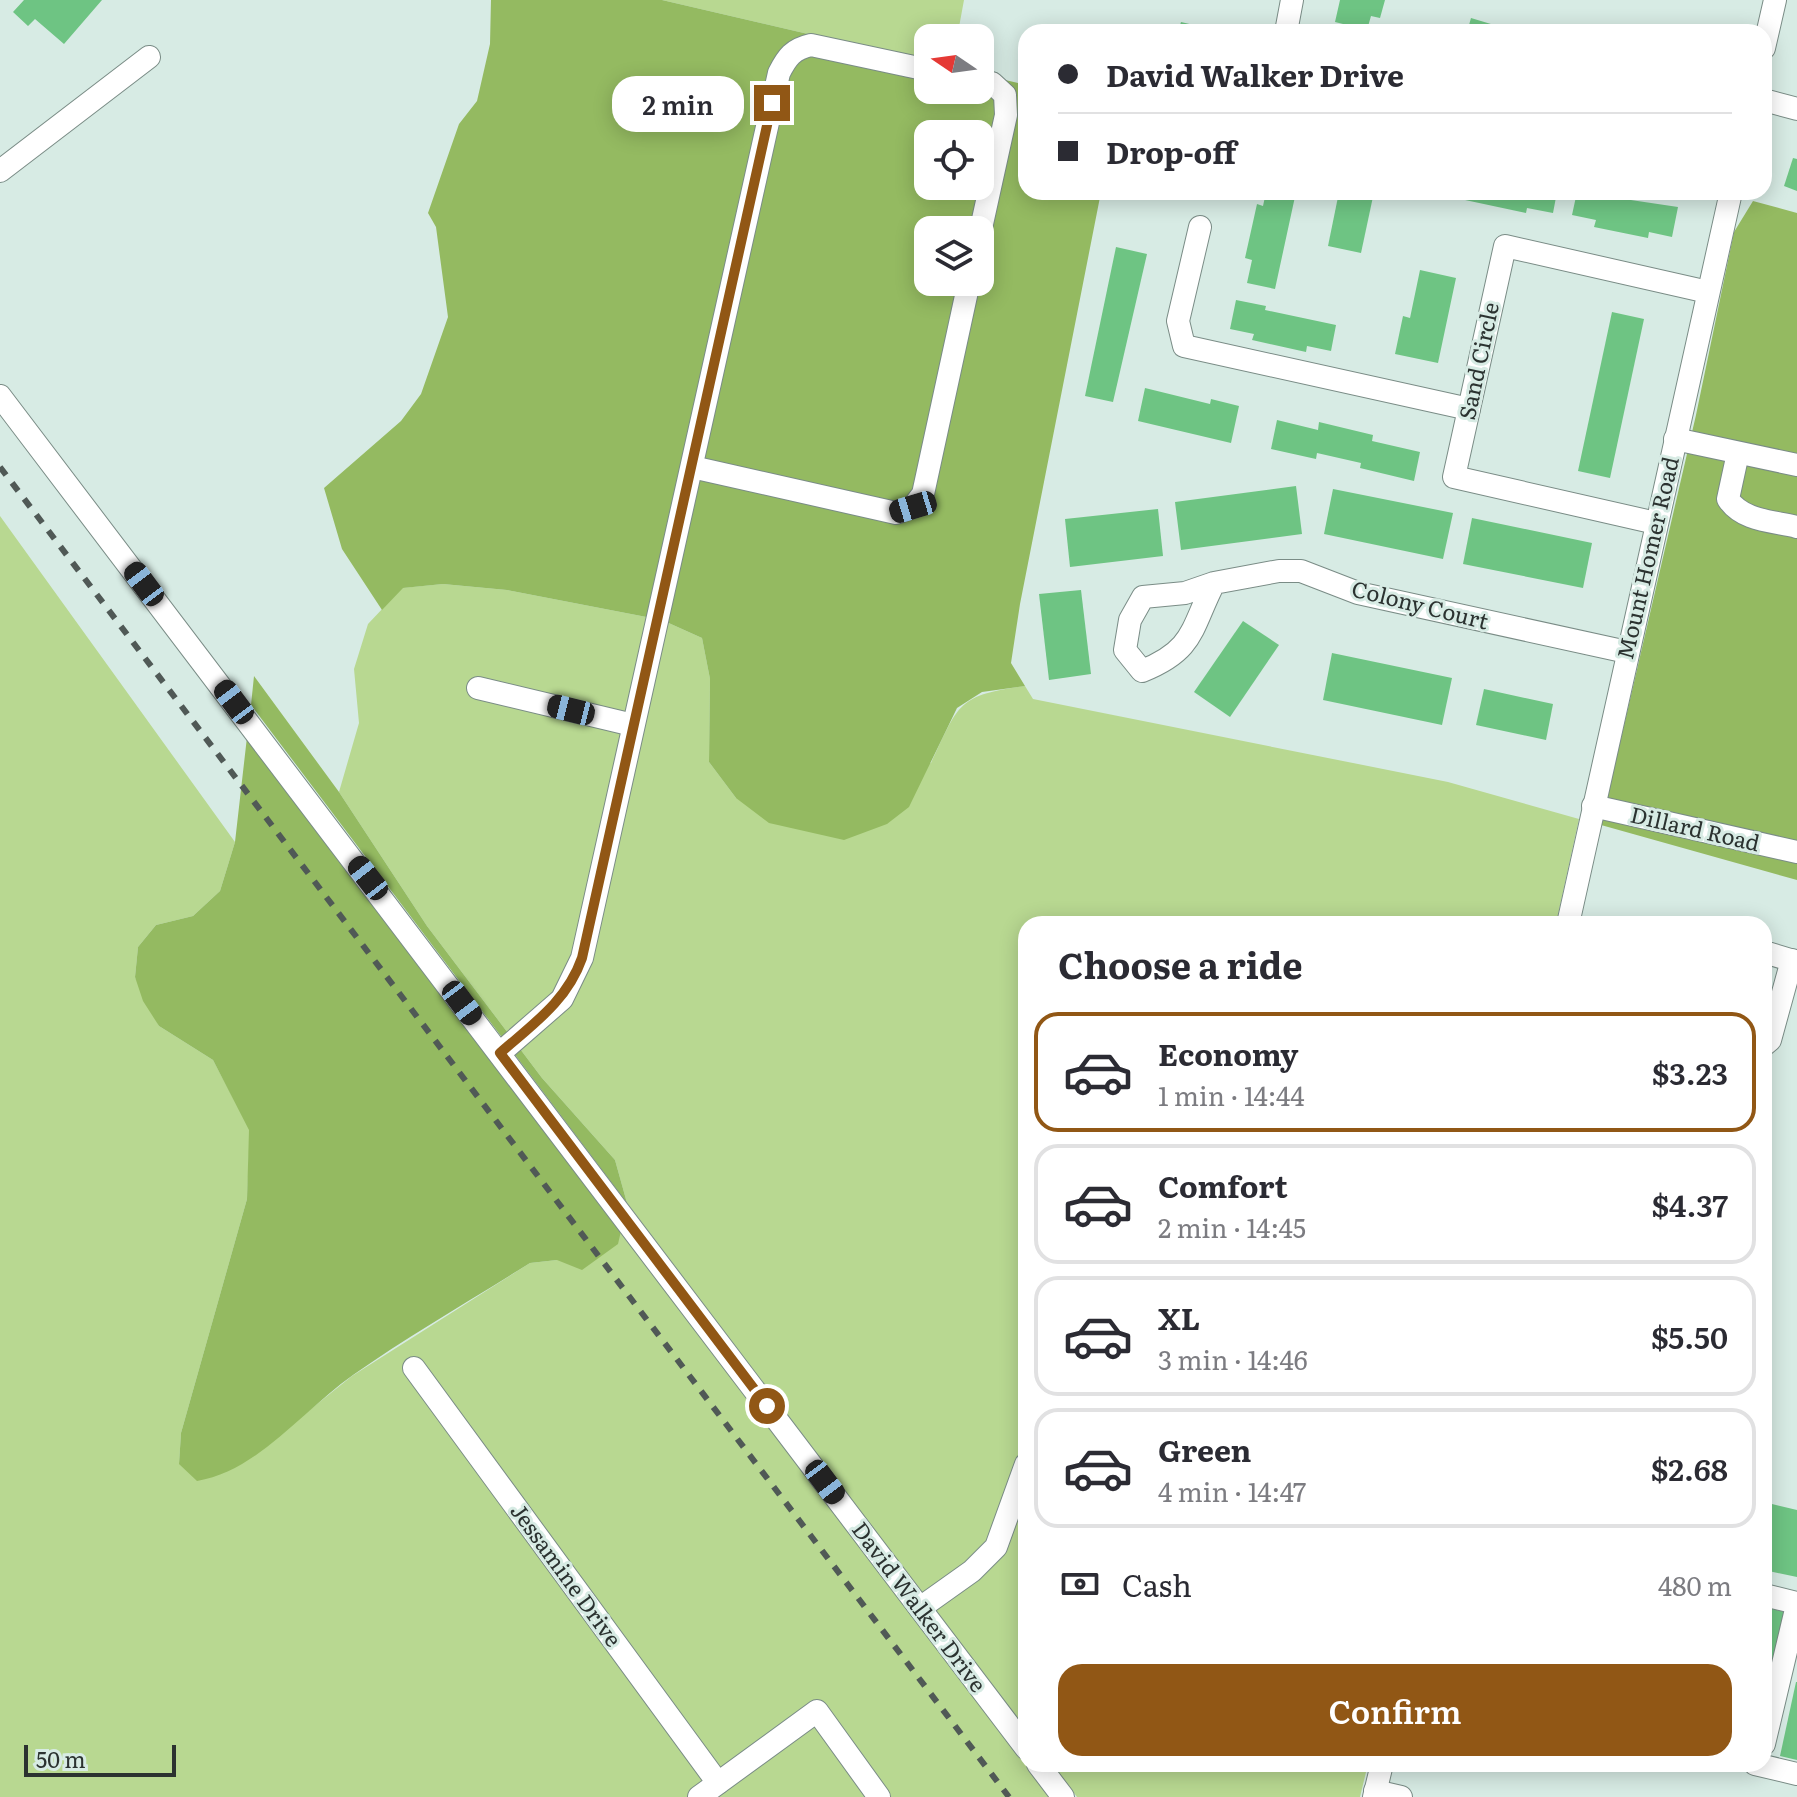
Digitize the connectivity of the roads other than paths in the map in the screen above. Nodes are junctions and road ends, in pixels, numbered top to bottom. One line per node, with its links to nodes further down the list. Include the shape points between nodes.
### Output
1 (1292, 0): 3 (street)
2 (1775, 0): 4 (street)
3 (1288, 24)
4 (1770, 24)
5 (149, 57): 10 (street)
6 (914, 67): 21 (street, via 811,45 787,57 779,73)
7 (994, 85): 12 (street, via 1005,95 1006,115)
8 (1772, 102): 9 (street)
9 (1797, 109)
10 (0, 171)
11 (1729, 200): 14 (street, Mount Homer Road)
12 (984, 216)
13 (1200, 227): 17 (street, via 1178,321 1184,346)
14 (1708, 292): 17 (street, Sand Circle, via 1505,246); 18 (street, Mount Homer Road)
15 (966, 296): 21 (street, via 923,494 913,507 896,513)
16 (0, 396): 34 (street, David Walker Drive)
17 (1469, 409): 22 (street, Sand Circle, via 1454,477)
18 (1675, 439): 19 (street); 22 (street, Mount Homer Road)
19 (1738, 453): 20 (street); 23 (street, via 1728,499 1733,508)
20 (1797, 465)
21 (692, 467): 27 (street)
22 (1656, 523): 25 (street, Mount Homer Road)
23 (1797, 527)
24 (1214, 583): 24 (street, Colony Court, via 1197,629 1166,661 1142,671 1125,650 1130,620 1143,597 1185,593); 25 (street, Colony Court, via 1301,571 1358,593)
25 (1627, 652): 28 (street, Mount Homer Road)
26 (478, 688): 27 (street)
27 (633, 725): 34 (street, via 574,981 562,999)
28 (1593, 806): 29 (street, Dillard Road); 30 (street, Mount Homer Road)
29 (1797, 852)
30 (1570, 916)
31 (1772, 954): 32 (street)
32 (1795, 961): 33 (street)
33 (1772, 1034)
34 (500, 1053): 39 (street, David Walker Drive)
35 (414, 1368): 46 (street, Jessamine Drive)
36 (1018, 1486): 39 (street, via 996,1547)
37 (1772, 1597): 38 (street)
38 (1797, 1604): 40 (street)
39 (920, 1608): 41 (street, David Walker Drive)
40 (1772, 1710)
41 (1018, 1737)
42 (1772, 1768): 45 (street)
43 (1044, 1772): 50 (street)
44 (1380, 1772): 47 (street)
45 (1797, 1774)
46 (718, 1783): 48 (street); 49 (street, via 817,1711)
47 (1375, 1794): 51 (street)
48 (699, 1797)
49 (879, 1797)
50 (1063, 1797)
51 (1401, 1797)

